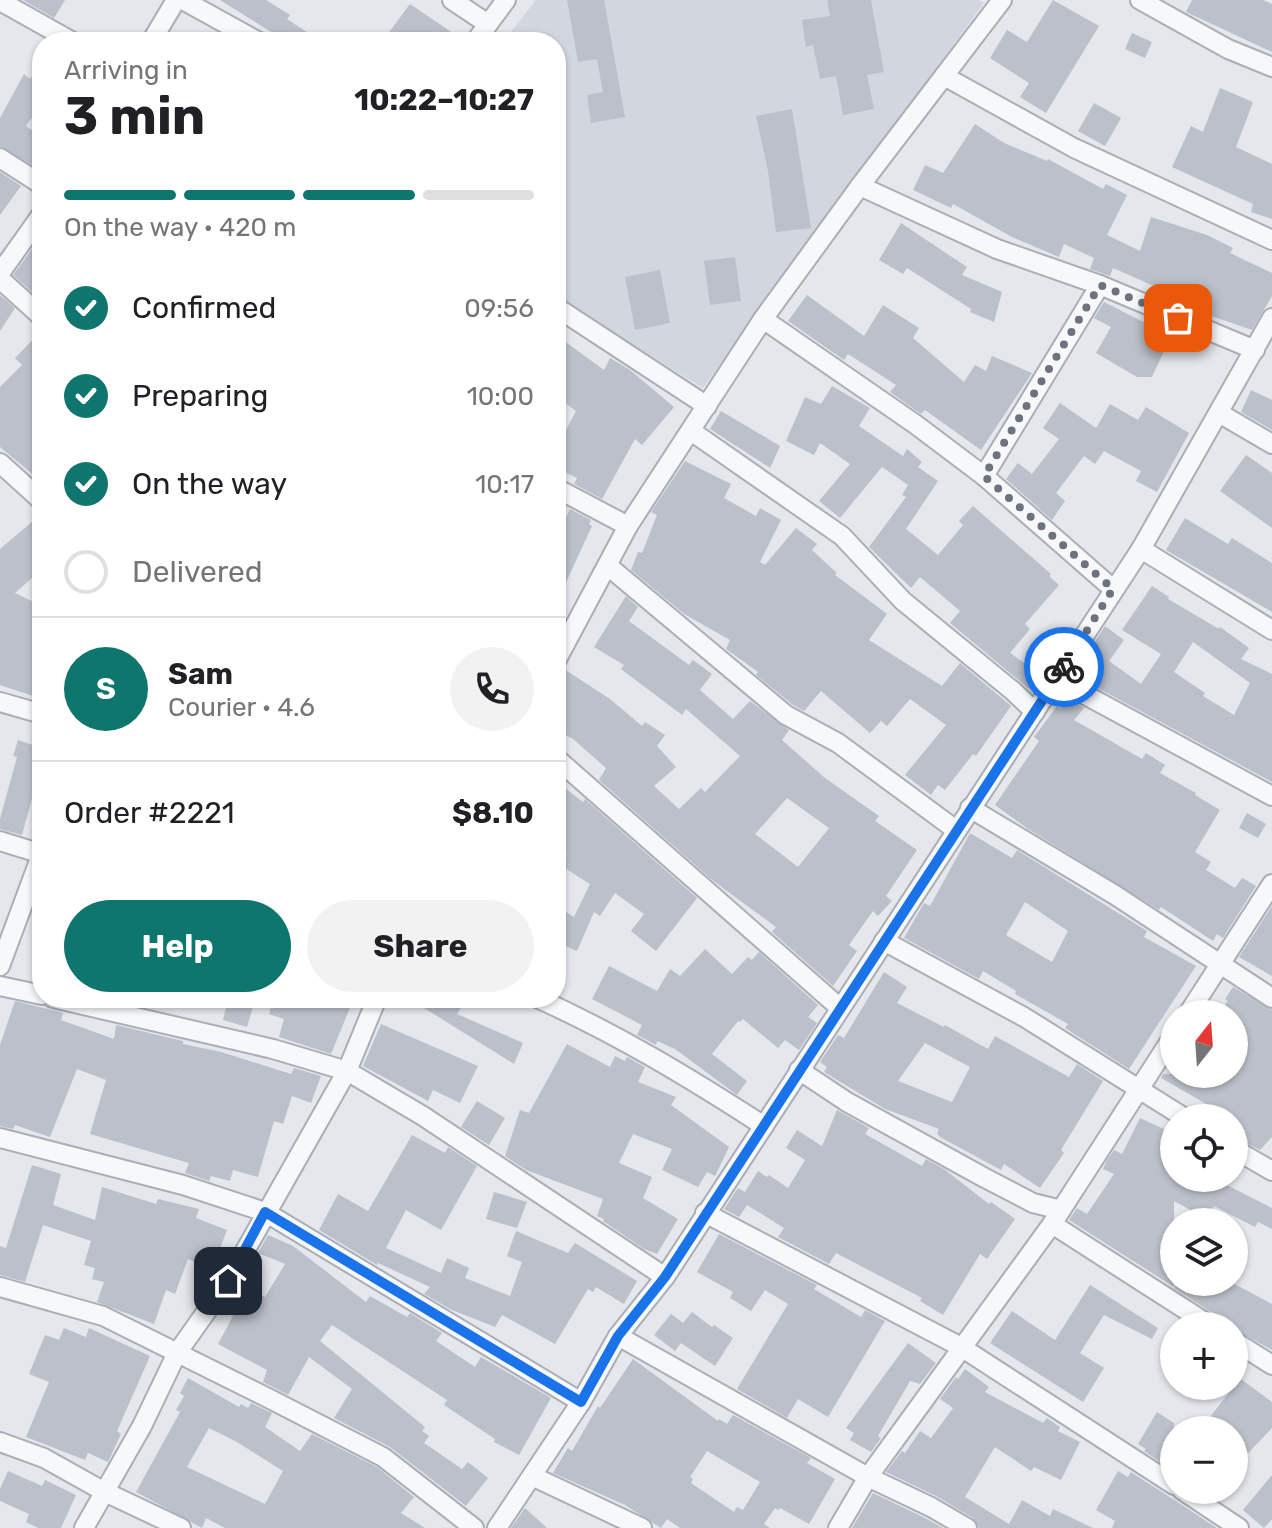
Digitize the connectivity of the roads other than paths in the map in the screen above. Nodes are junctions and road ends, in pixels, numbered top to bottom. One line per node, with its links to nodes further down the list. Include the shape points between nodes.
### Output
1 (176, 0): 10 (street)
2 (183, 0): 11 (street)
3 (452, 0): 8 (street)
4 (506, 0): 8 (street)
5 (1002, 0): 14 (street)
6 (1140, 0): 13 (street)
7 (0, 1): 9 (street)
8 (488, 24): 12 (street)
9 (55, 32)
10 (157, 32)
11 (241, 32)
12 (482, 32)
13 (1272, 67)
14 (944, 76): 17 (street); 19 (street, via 1074,148)
15 (0, 158): 16 (street)
16 (32, 179)
17 (860, 186): 22 (street, via 997,249); 26 (street)
18 (32, 228): 20 (street)
19 (1272, 240)
20 (0, 273)
21 (0, 279): 23 (street)
22 (1100, 285): 27 (street); 33 (street)
23 (32, 308)
24 (566, 314): 28 (street)
25 (1272, 318): 27 (street)
26 (763, 319): 28 (street); 33 (street)
27 (1255, 350): 29 (street)
28 (707, 406): 30 (street)
29 (1219, 413): 31 (street); 37 (street)
30 (691, 431): 36 (street); 45 (street, via 842,536 903,601)
31 (1272, 444)
32 (0, 463): 34 (street)
33 (984, 476): 39 (street)
34 (32, 492)
35 (566, 493): 36 (street)
36 (628, 526): 38 (street)
37 (1141, 549): 39 (street); 40 (street)
38 (608, 566): 41 (street); 49 (street, via 786,715 838,743)
39 (1113, 589): 42 (street)
40 (1272, 630)
41 (566, 643)
42 (1056, 679): 45 (street); 47 (street)
43 (0, 702): 44 (street)
44 (32, 711)
45 (1035, 712): 48 (street)
46 (566, 767): 64 (street)
47 (1272, 796)
48 (970, 808): 49 (street); 55 (street)
49 (956, 830): 54 (street)
50 (0, 841): 51 (street)
51 (32, 850)
52 (32, 880): 56 (street)
53 (1272, 884): 55 (street)
54 (884, 941): 64 (street); 68 (street)
55 (1221, 962): 59 (street); 60 (street)
56 (0, 966)
57 (0, 986): 58 (street)
58 (32, 993)
59 (1272, 998)
60 (1197, 1000)
61 (96, 1008): 67 (street)
62 (373, 1008): 67 (street)
63 (560, 1008): 70 (street, via 672,1066)
64 (840, 1008): 66 (street)
65 (1160, 1057): 68 (street)
66 (799, 1070): 70 (street); 76 (street)
67 (347, 1071): 74 (street); 77 (street)
68 (1140, 1088): 69 (street); 76 (street)
69 (1164, 1104)
70 (764, 1126): 75 (street)
71 (0, 1138): 74 (street, via 169,1181)
72 (1248, 1157): 73 (street)
73 (1272, 1171)
74 (265, 1212): 83 (street, via 228,1281); 85 (street)
75 (705, 1213): 77 (street); 81 (street)
76 (1056, 1217): 79 (street); 81 (street)
77 (665, 1277): 80 (street)
78 (0, 1287): 83 (street, via 103,1316)
79 (1191, 1312)
80 (618, 1336): 85 (street); 89 (street)
81 (961, 1347): 88 (street); 89 (street)
82 (1248, 1350): 84 (street)
83 (177, 1353): 90 (street); 94 (street, via 383,1457)
84 (1272, 1365)
85 (581, 1402): 87 (street)
86 (0, 1442): 90 (street, via 44,1458)
87 (532, 1476): 95 (street); 96 (street)
88 (1160, 1476)
89 (868, 1477): 97 (street); 98 (street)
90 (103, 1491): 92 (street); 93 (street)
91 (1203, 1504): 99 (street)
92 (84, 1528)
93 (181, 1528)
94 (474, 1528)
95 (497, 1528)
96 (642, 1528)
97 (838, 1528)
98 (967, 1528)
99 (1239, 1528)

